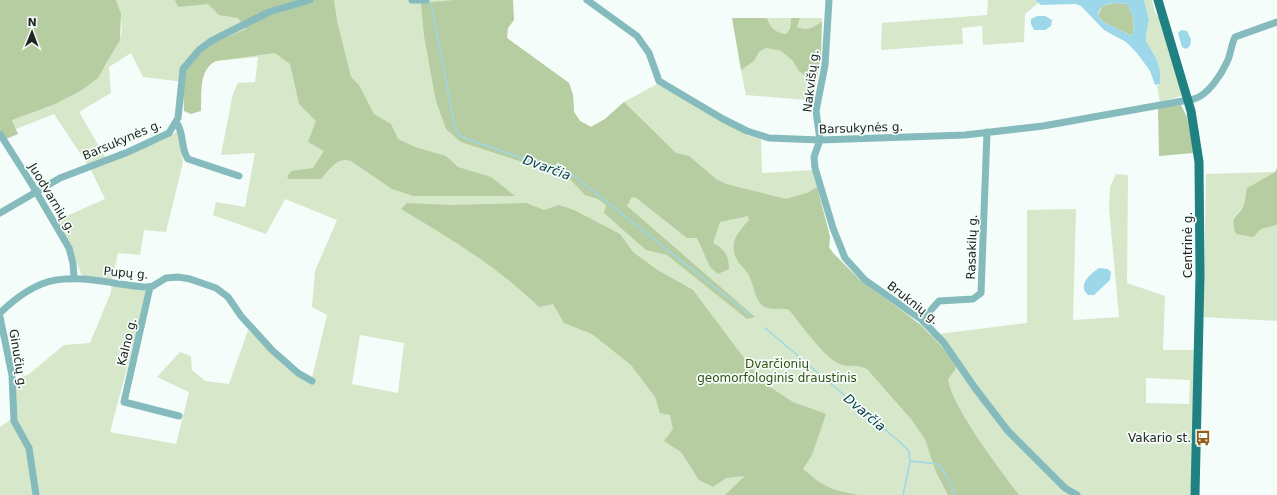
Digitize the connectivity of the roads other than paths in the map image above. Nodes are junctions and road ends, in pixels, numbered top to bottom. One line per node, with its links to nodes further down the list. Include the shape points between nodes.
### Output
1 (310, 0): 9 (street, Barsukynės g., via 269,12 199,50 183,69 180,111)
2 (412, 0): 3 (street)
3 (426, 0)
4 (587, 0): 12 (street, Barsukynės g., via 636,36 648,52 659,81 669,88 758,136 784,140)
5 (829, 0): 12 (street, Nakvišų g., via 825,65 816,111)
6 (1158, 0): 8 (main road, Centrinė g.)
7 (1277, 22): 8 (street, Barsukynės g., via 1235,38 1227,62 1211,86 1200,97)
8 (1187, 100): 10 (street, Barsukynės g., via 1043,126); 25 (main road, Centrinė g., via 1198,143 1200,182)
9 (176, 124): 13 (street, via 181,131 188,159); 14 (street, Barsukynės g., via 164,136 60,178)
10 (987, 132): 12 (street, Barsukynės g.); 20 (street, Rasakilų g., via 981,292 973,299 939,301)
11 (0, 134): 14 (street, Juodvarnių g.)
12 (820, 140): 20 (street, Bruknių g., via 814,157 815,168 845,258 864,280)
13 (239, 176)
14 (36, 191): 15 (street, Barsukynės g.); 16 (street, Juodvarnių g., via 69,248 74,263)
15 (0, 213)
16 (74, 278): 17 (street, Pupų g.); 18 (street, Pupų g., via 59,278 42,283)
17 (150, 287): 21 (street, Pupų g., via 166,278 178,277 190,278 216,288 228,297 241,316 272,350 298,373); 22 (street, Kalno g., via 124,402)
18 (0, 313)
19 (0, 317): 23 (street, Ginučių g., via 12,375 14,421 29,448)
20 (922, 320): 24 (street, Bruknių g., via 944,343 1008,431 1065,488)
21 (312, 381)
22 (179, 416)
23 (36, 495)
24 (1077, 495)
25 (1195, 495)

